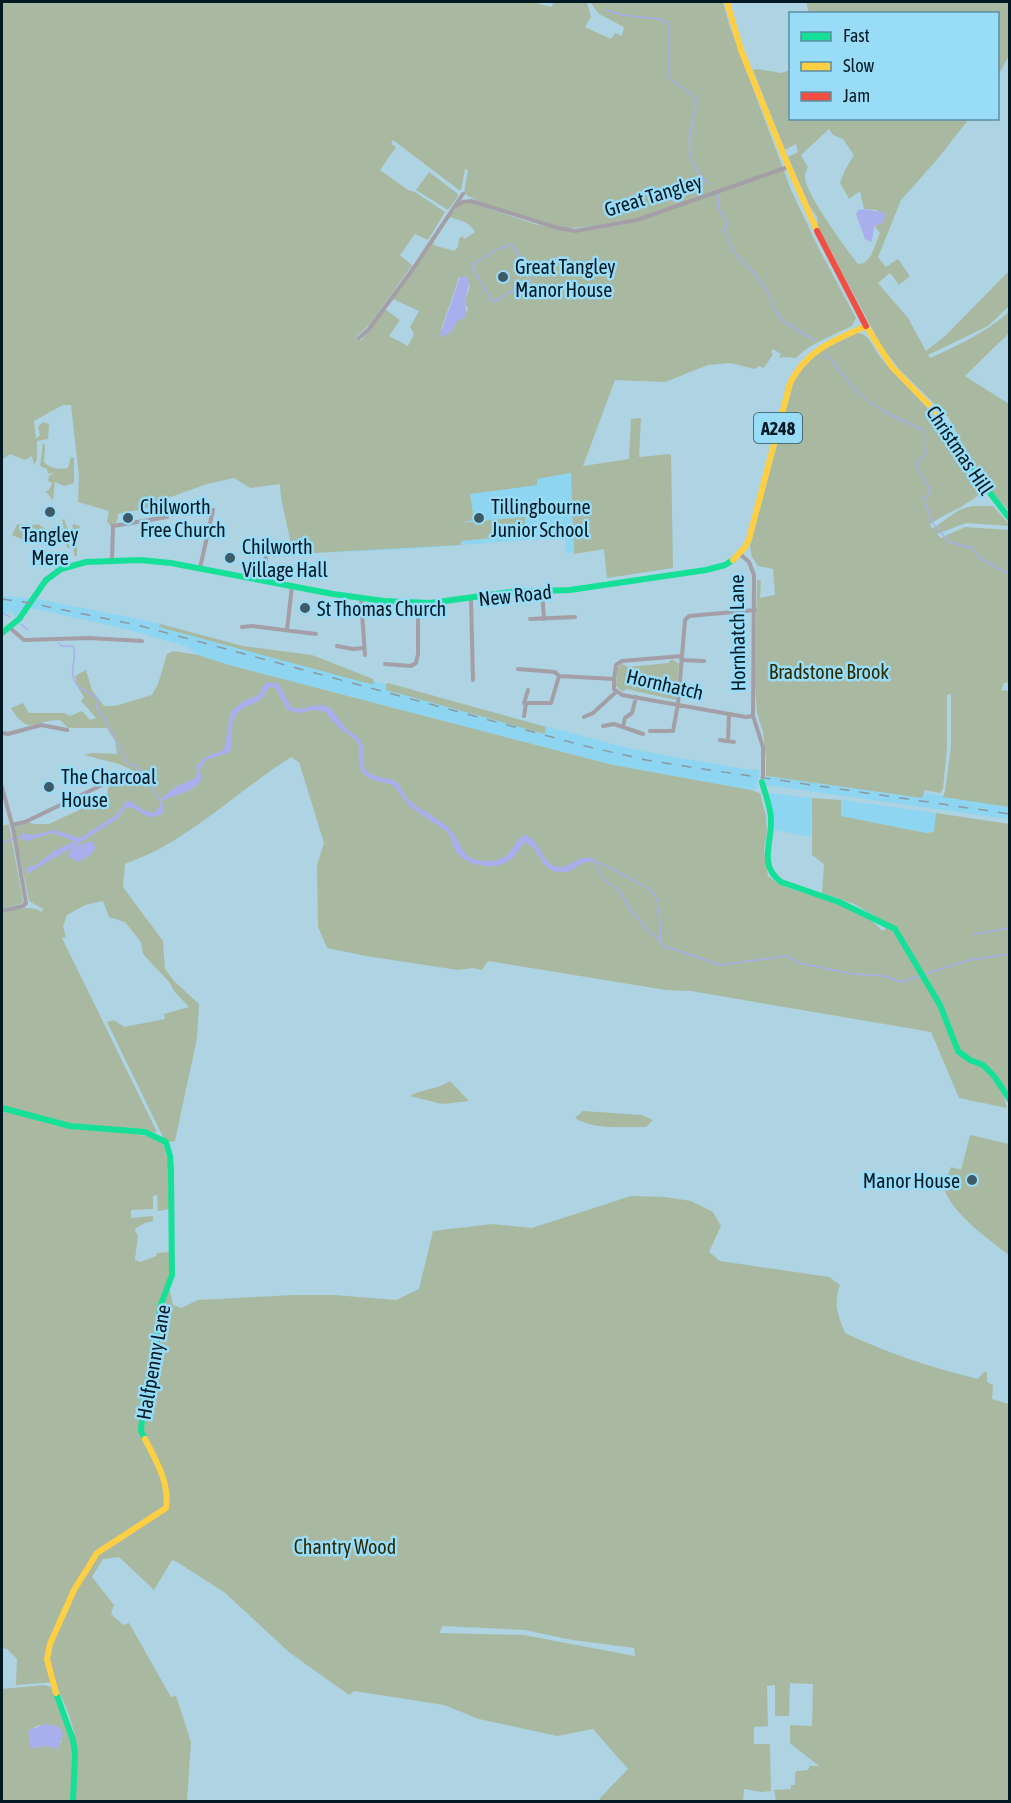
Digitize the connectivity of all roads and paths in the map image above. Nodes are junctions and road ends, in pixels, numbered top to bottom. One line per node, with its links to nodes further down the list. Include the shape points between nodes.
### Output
1 (727, 2): 2 (main road, Christmas Hill)
2 (788, 167): 4 (street, Great Tangley, via 637,219 575,231 471,201); 5 (main road, Christmas Hill, via 821,242)
3 (463, 194): 4 (street)
4 (456, 206): 6 (street)
5 (866, 326): 9 (main road, Christmas Hill, via 892,367 935,411 953,445); 11 (main road, A248, via 815,350 794,373 749,539)
6 (359, 338)
7 (213, 510): 13 (street)
8 (167, 517): 12 (street, via 113,526)
9 (1010, 519)
10 (265, 543): 14 (street)
11 (740, 554): 16 (main road, New Road, via 725,566 706,570); 20 (street, Hornhatch Lane, via 750,562 754,574)
12 (112, 560): 13 (main road, New Road); 25 (main road, New Road, via 61,569 46,580)
13 (200, 568): 14 (main road, New Road)
14 (263, 580): 15 (main road, New Road)
15 (292, 586): 17 (main road, New Road); 26 (street)
16 (542, 591): 18 (main road, New Road); 22 (street)
17 (361, 598): 19 (main road, New Road); 31 (street)
18 (471, 599): 19 (main road, New Road); 39 (street)
19 (418, 602): 35 (street, via 415,667)
20 (755, 610): 33 (street, Hornhatch, via 689,616 683,624); 47 (street, Hornhatch Lane)
21 (575, 617): 22 (street)
22 (543, 619): 23 (street)
23 (530, 620)
24 (242, 627): 26 (street)
25 (10, 628): 27 (main road, New Road); 29 (street, via 24,640)
26 (287, 630): 28 (street)
27 (2, 633)
28 (316, 634)
29 (142, 641)
30 (337, 646): 31 (street)
31 (364, 648): 32 (street)
32 (365, 655)
33 (681, 658): 34 (street); 38 (street, Hornhatch, via 622,661 616,665); 44 (street)
34 (704, 660)
35 (385, 664)
36 (518, 669): 37 (street, Hornhatch, via 555,672)
37 (559, 676): 38 (street, Hornhatch); 43 (street, via 551,703)
38 (614, 679): 41 (street, Hornhatch)
39 (473, 681)
40 (528, 690): 43 (street)
41 (616, 692): 42 (street, Hornhatch); 48 (street)
42 (636, 697): 44 (street, Hornhatch); 50 (street)
43 (526, 703): 46 (street)
44 (678, 704): 45 (street, Hornhatch); 52 (street, via 673,730)
45 (729, 714): 47 (street, Hornhatch); 56 (street)
46 (524, 716)
47 (753, 716): 58 (street, Hornhatch Lane, via 763,747)
48 (584, 717)
49 (603, 726): 50 (street)
50 (623, 727): 54 (street)
51 (67, 730): 53 (street, via 41,725)
52 (650, 731)
53 (2, 733)
54 (643, 734)
55 (720, 740): 56 (street)
56 (728, 741): 57 (street)
57 (734, 742)
58 (763, 779): 63 (main road, via 771,816 767,851 773,876 892,927 925,978 958,1051 983,1065)
59 (102, 785): 61 (street)
60 (2, 787): 61 (street)
61 (12, 825): 62 (street, via 26,903)
62 (2, 911)
63 (1010, 1100)
64 (2, 1108): 65 (main road, Halfpenny Lane, via 69,1126 150,1134 166,1142 170,1156 172,1275 160,1307 141,1431 160,1468 168,1497 166,1508 97,1553 74,1590 50,1644 50,1674 73,1740)
65 (73, 1802)

